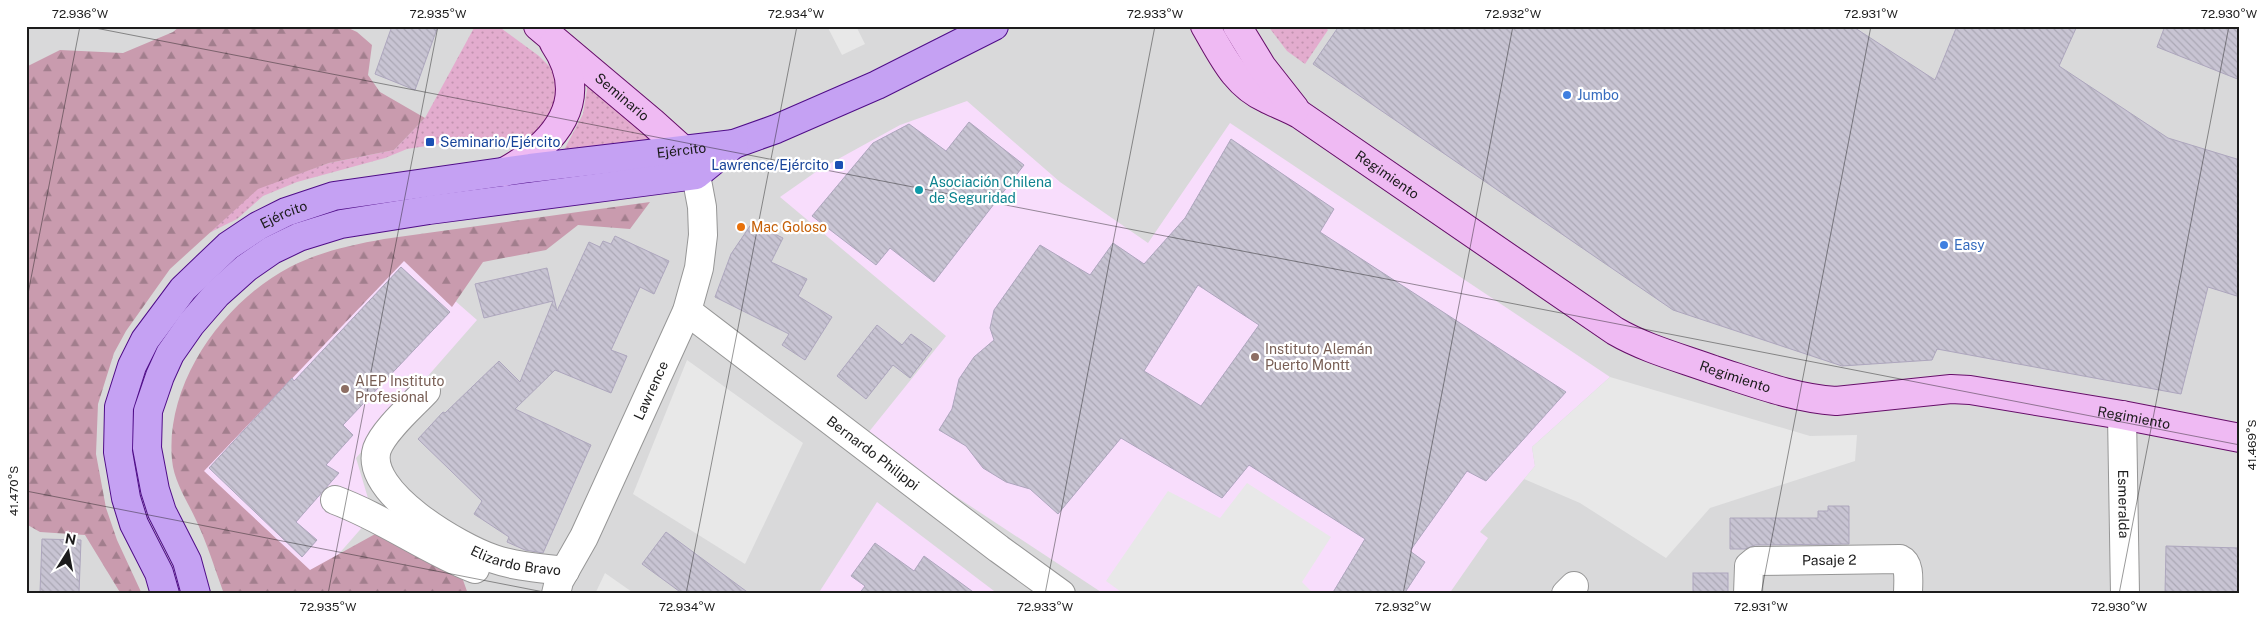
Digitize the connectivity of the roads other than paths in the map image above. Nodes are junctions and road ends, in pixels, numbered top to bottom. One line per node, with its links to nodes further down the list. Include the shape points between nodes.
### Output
1 (994, 26): 6 (main road, Ejército, via 876,85)
2 (1205, 26): 5 (main road, Regimiento, via 1229,69 1246,87)
3 (1237, 26): 5 (main road, Regimiento, via 1262,67)
4 (544, 28): 7 (main road, Seminario); 8 (main road, via 569,73 569,103 558,128 545,144)
5 (1299, 114): 12 (main road, Regimiento, via 1615,331 1649,348 1780,392 1817,400 1836,401 1951,389)
6 (734, 144): 7 (main road, Ejército); 9 (main road, Ejército)
7 (682, 149): 8 (main road, Ejército); 9 (main road, Seminario)
8 (504, 172): 17 (main road, Ejército, via 334,196 286,212 228,246 196,274 168,307 132,366 119,407 117,430 126,498)
9 (696, 175): 10 (street, Lawrence, via 703,234 699,268); 16 (main road, Ejército, via 341,224 299,237 246,268 217,294 170,354 148,411 147,448 155,490)
10 (687, 311): 15 (street, Lawrence); 18 (street, Bernardo Philippi)
11 (426, 391): 15 (street, Elizardo Bravo, via 390,430 378,449 376,465 385,484 425,521 480,554)
12 (2122, 414): 13 (main road, Regimiento); 21 (street, Esmeralda)
13 (2240, 438)
14 (335, 500): 15 (street, Elizardo Bravo, via 361,509 434,550 488,574 527,578 550,576)
15 (560, 583)
16 (198, 592)
17 (165, 594)
18 (1061, 594)
19 (1748, 594): 20 (street, Pasaje 2, via 1749,566 1755,561 1900,558 1907,566)
20 (1908, 594)
21 (2125, 594)

